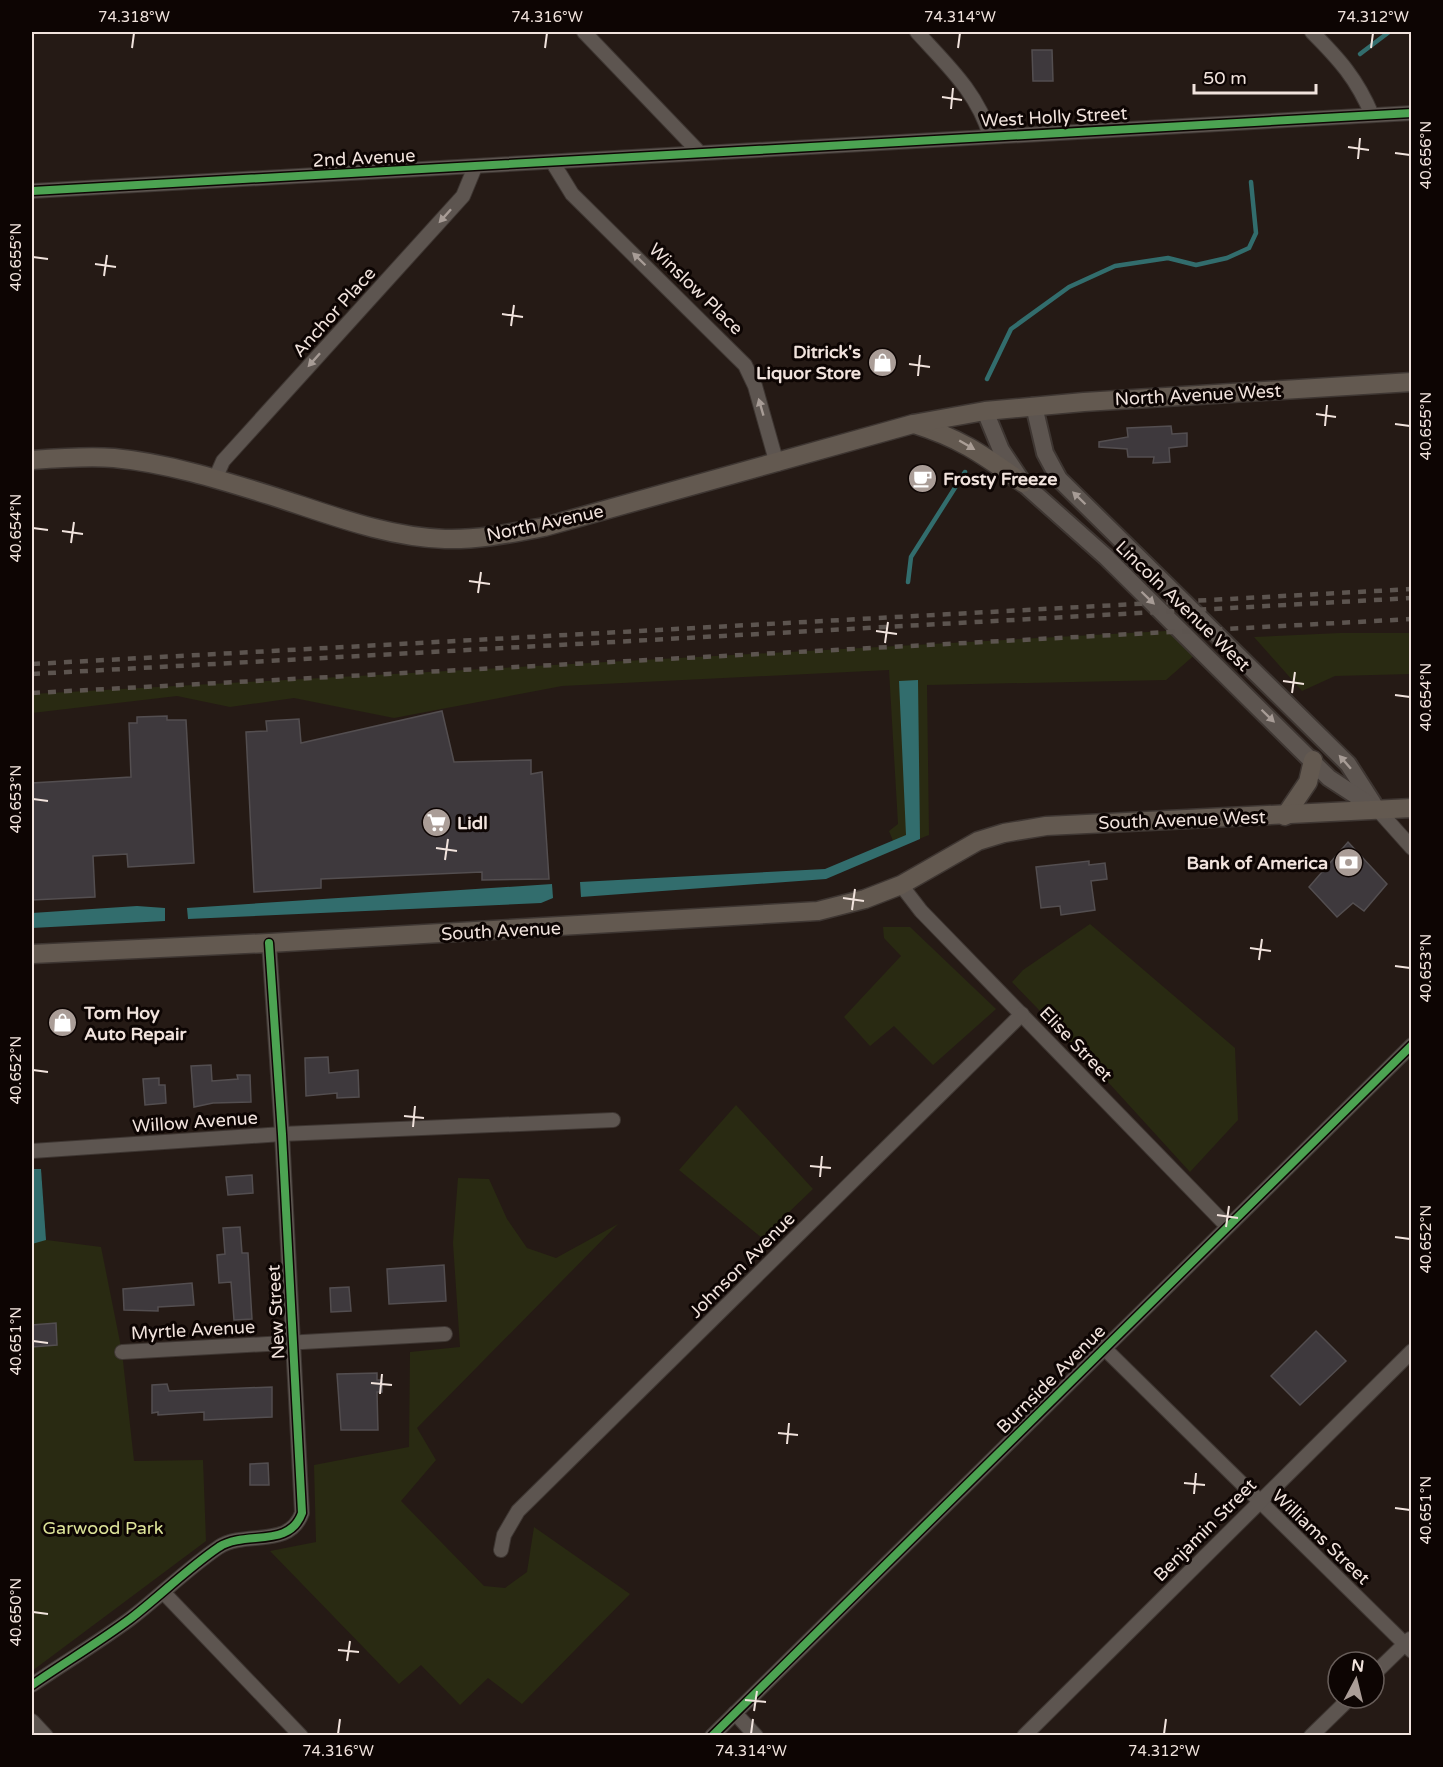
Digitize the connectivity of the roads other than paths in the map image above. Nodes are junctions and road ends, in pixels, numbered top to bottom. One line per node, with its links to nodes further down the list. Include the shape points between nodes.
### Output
1 (584, 32): 7 (street)
2 (917, 32): 6 (street, via 975,98)
3 (1312, 32): 5 (street, via 1347,68)
4 (1412, 113): 5 (street, West Holly Street)
5 (1372, 115): 6 (street, West Holly Street)
6 (990, 136): 7 (street, West Holly Street)
7 (699, 152): 8 (street, 2nd Avenue)
8 (553, 163): 9 (street, 2nd Avenue); 16 (street, Winslow Place, one-way to 8, via 755,386 745,365 572,194)
9 (475, 167): 10 (street, 2nd Avenue); 17 (street, Anchor Place, one-way to 17, via 463,196 223,461)
10 (32, 191)
11 (1412, 382): 12 (main road, North Avenue West)
12 (1034, 406): 13 (main road, North Avenue West); 21 (street, Lincoln Avenue West, one-way to 12, via 1348,764 1059,479 1045,453)
13 (985, 411): 14 (main road, North Avenue); 18 (street, Lincoln Avenue West, via 1001,450)
14 (913, 424): 16 (main road, North Avenue); 18 (main road, one-way to 18, via 952,436)
15 (32, 460): 17 (main road, North Avenue, via 113,458)
16 (777, 464): 17 (main road, North Avenue, via 544,527 489,537 446,539 370,527)
17 (215, 478)
18 (1023, 483): 19 (street, Lincoln Avenue West, one-way to 19, via 1106,557)
19 (1313, 760): 21 (street, Lincoln Avenue West, via 1329,777); 22 (main road, via 1308,783)
20 (1412, 808): 21 (main road, South Avenue West)
21 (1378, 810): 22 (main road, South Avenue West); 23 (street, Lincoln Avenue West)
22 (1285, 816): 24 (main road, South Avenue West, via 1046,826 1004,833)
23 (1412, 848)
24 (957, 853): 25 (main road, South Avenue)
25 (901, 885): 26 (main road, South Avenue, via 865,899 818,910); 28 (street, Elise Street, via 921,911)
26 (269, 943): 27 (main road, South Avenue); 31 (street, New Street)
27 (32, 954)
28 (1022, 1014): 33 (street, Elise Street); 40 (street, Johnson Avenue, via 518,1511 504,1535)
29 (1412, 1045): 33 (street, Burnside Avenue)
30 (613, 1120): 31 (street, Willow Avenue)
31 (282, 1134): 32 (street, Willow Avenue); 35 (street, New Street)
32 (32, 1151)
33 (1227, 1226): 36 (street, Burnside Avenue)
34 (445, 1334): 35 (street, Myrtle Avenue)
35 (293, 1342): 38 (street, Myrtle Avenue); 41 (street, New Street, via 302,1496 299,1521 286,1533 219,1547)
36 (1103, 1347): 39 (street, Williams Street); 46 (street, Burnside Avenue)
37 (1412, 1351): 39 (street, Benjamin Street)
38 (122, 1352)
39 (1258, 1502): 42 (street, Williams Street); 52 (street, Benjamin Street)
40 (501, 1550)
41 (163, 1592): 44 (street, New Street); 49 (street)
42 (1409, 1644): 43 (street)
43 (1386, 1664)
44 (32, 1685)
45 (1338, 1710): 53 (street)
46 (735, 1713): 50 (street, Burnside Avenue); 51 (street)
47 (32, 1720): 48 (street)
48 (46, 1736)
49 (301, 1736)
50 (712, 1736)
51 (756, 1736)
52 (1024, 1736)
53 (1311, 1736)

